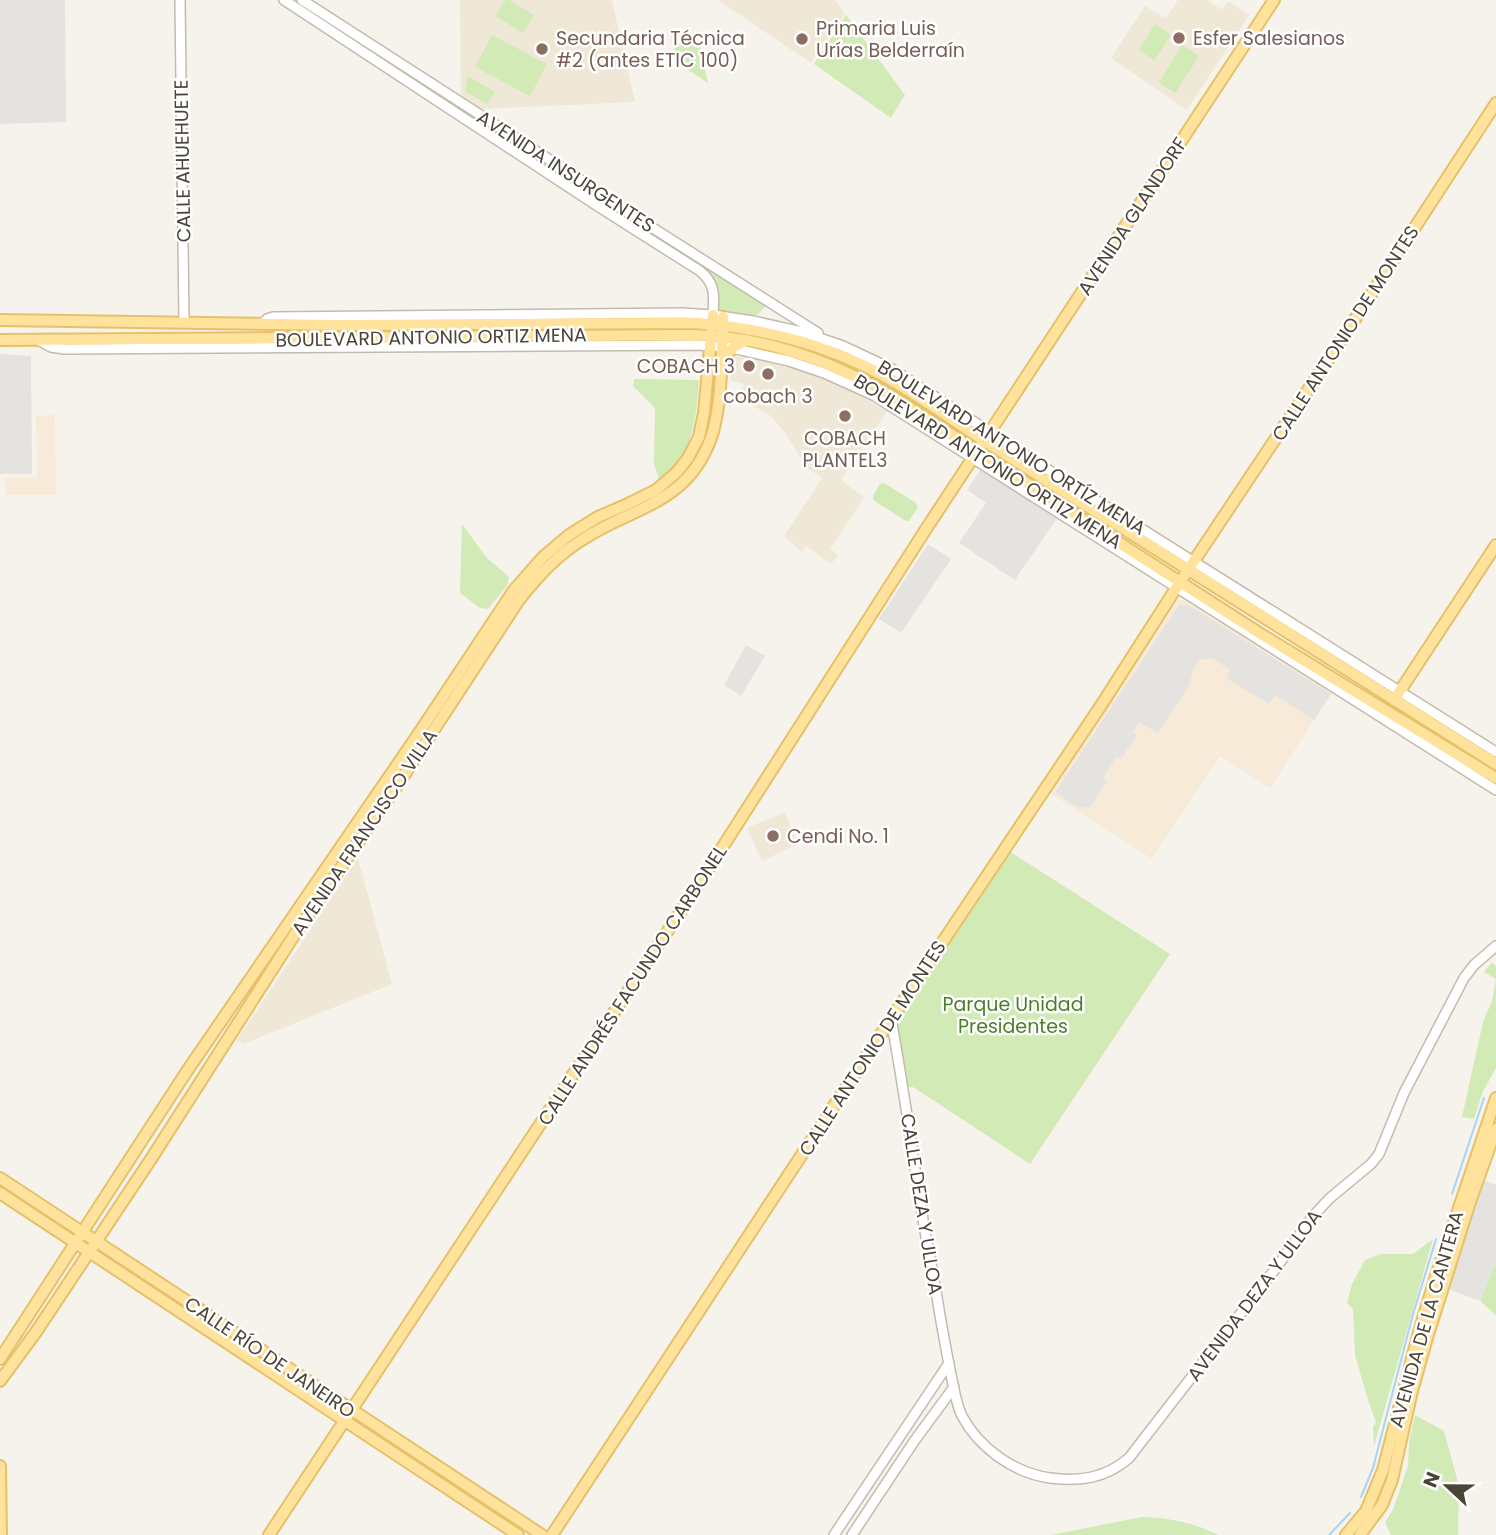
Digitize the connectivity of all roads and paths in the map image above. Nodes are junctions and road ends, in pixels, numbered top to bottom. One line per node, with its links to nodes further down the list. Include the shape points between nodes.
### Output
1 (180, 0): 8 (street, CALLE AHUEHUETE)
2 (284, 0): 10 (street, AVENIDA INSURGENTES, via 700,271 712,287)
3 (302, 0): 14 (street, AVENIDA INSURGENTES)
4 (1274, 0): 15 (main road, AVENIDA GLANDORF)
5 (1496, 103): 17 (main road, CALLE ANTONIO DE MONTES)
6 (0, 320): 7 (main road, BOULEVARD ANTONIO ORTIZ MENA)
7 (16, 320): 8 (main road, BOULEVARD ANTONIO ORTIZ MENA); 12 (main road)
8 (184, 322): 9 (main road, BOULEVARD ANTONIO ORTIZ MENA)
9 (262, 324): 10 (main road, BOULEVARD ANTONIO ORTIZ MENA, via 650,323); 10 (street, BOULEVARD ANTONIO ORTÍZ MENA, via 273,317 682,313)
10 (719, 332): 13 (main road, BOULEVARD ANTONIO ORTIZ MENA); 13 (street, via 673,344 597,346 64,349); 14 (street, BOULEVARD ANTONIO ORTÍZ MENA, via 786,327); 15 (street, via 859,388); 15 (main road, BOULEVARD ANTONIO ORTIZ MENA, via 803,355 853,375); 15 (main road, BOULEVARD ANTONIO ORTIZ MENA, via 775,335 857,363 896,384); 30 (main road, AVENIDA FRANCISCO VILLA, via 702,425 682,467 656,489 569,535 543,556 514,590 187,1071); 32 (main road, AVENIDA FRANCISCO VILLA, via 714,429 690,475 670,494 566,550 519,600)
11 (0, 340): 12 (main road, BOULEVARD ANTONIO ORTIZ MENA)
12 (18, 340): 13 (main road, BOULEVARD ANTONIO ORTIZ MENA)
13 (40, 341)
14 (832, 341): 15 (street, BOULEVARD ANTONIO ORTÍZ MENA, via 892,369)
15 (982, 446): 17 (main road, BOULEVARD ANTONIO ORTIZ MENA, via 1069,489 1124,528); 18 (main road, BOULEVARD ANTONIO ORTIZ MENA); 37 (main road, CALLE ANDRÉS FACUNDO CARBONEL)
16 (1496, 545): 19 (main road)
17 (1191, 566): 18 (main road, CALLE ANTONIO DE MONTES); 19 (main road, BOULEVARD ANTONIO ORTIZ MENA)
18 (1178, 585): 22 (main road, BOULEVARD ANTONIO ORTIZ MENA); 23 (street); 25 (main road, CALLE ANTONIO DE MONTES)
19 (1397, 696): 20 (street); 21 (main road, BOULEVARD ANTONIO ORTIZ MENA)
20 (1496, 752)
21 (1496, 764)
22 (1496, 778)
23 (1496, 790)
24 (1496, 946): 36 (street, AVENIDA DEZA Y ULLOA, via 1464,978 1375,1160 1321,1206 1118,1468 1101,1476 1058,1479 1014,1467 972,1432)
25 (891, 1019): 34 (street, CALLE DEZA Y ULLOA); 43 (main road, CALLE ANTONIO DE MONTES)
26 (1496, 1098): 46 (main road, AVENIDA DE LA CANTERA, via 1436,1276 1383,1470 1366,1511)
27 (1496, 1129): 47 (main road, AVENIDA DE LA CANTERA, via 1427,1338 1392,1480 1382,1505)
28 (0, 1178): 30 (main road, CALLE RÍO DE JANEIRO)
29 (0, 1193): 31 (main road, CALLE RÍO DE JANEIRO)
30 (83, 1233): 31 (main road, AVENIDA FRANCISCO VILLA); 32 (main road, CALLE RÍO DE JANEIRO)
31 (76, 1243): 32 (main road, CALLE RÍO DE JANEIRO); 33 (main road, AVENIDA FRANCISCO VILLA)
32 (93, 1246): 35 (main road, AVENIDA FRANCISCO VILLA); 37 (main road, CALLE RÍO DE JANEIRO)
33 (0, 1359)
34 (949, 1363): 36 (street, CALLE DEZA Y ULLOA); 44 (street)
35 (0, 1381)
36 (954, 1388): 45 (street)
37 (348, 1416): 40 (main road, CALLE ANDRÉS FACUNDO CARBONEL); 41 (main road, CALLE RÍO DE JANEIRO); 42 (main road, CALLE RÍO DE JANEIRO)
38 (0, 1466): 39 (main road)
39 (1, 1535)
40 (269, 1535)
41 (518, 1535)
42 (542, 1535)
43 (552, 1535)
44 (834, 1535)
45 (852, 1535)
46 (1346, 1535)
47 (1360, 1535)

